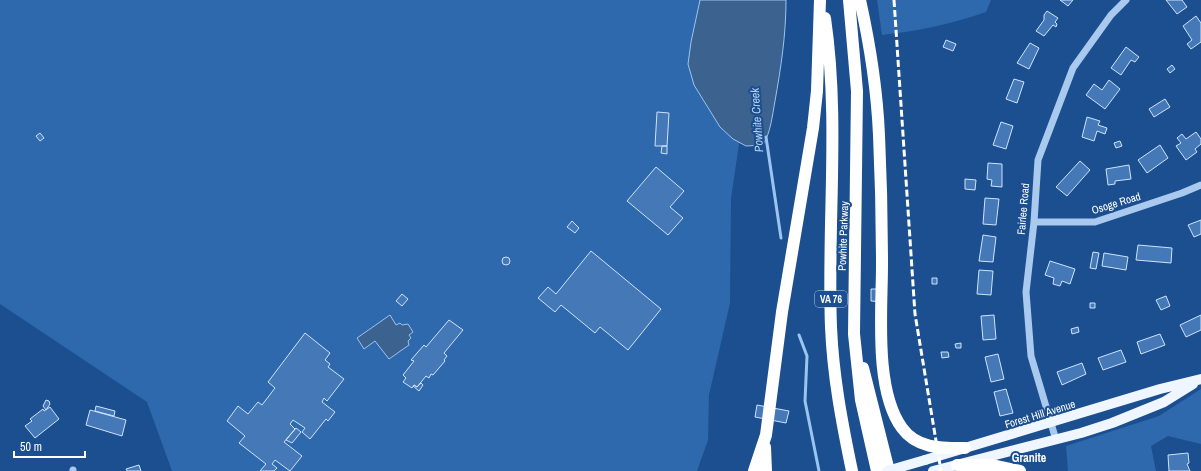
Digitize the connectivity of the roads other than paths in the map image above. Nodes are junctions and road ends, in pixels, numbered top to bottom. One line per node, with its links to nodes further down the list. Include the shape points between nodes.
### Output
1 (821, 0): 10 (highway, via 813,128 782,312); 16 (highway, Powhite Parkway / VA 76, via 827,28 831,102 833,361 837,396)
2 (849, 0): 7 (highway, Powhite Parkway / VA 76, via 857,91)
3 (860, 0): 12 (highway, via 871,51 877,111 882,337 887,390 895,415 907,433 930,447)
4 (1126, 0): 6 (street, Fairlee Road, via 1111,15 1073,68 1038,160)
5 (1201, 185): 6 (street, Osoge Road, via 1095,222)
6 (1034, 222): 9 (street, Fairlee Road, via 1026,292 1031,356)
7 (854, 334): 17 (highway, Powhite Parkway / VA 76, via 861,400); 18 (highway)
8 (1201, 380): 9 (main road, Forest Hill Avenue, via 1160,389); 11 (main road, Forest Hill Avenue, via 1164,402 1112,423)
9 (1051, 423): 11 (street, Fairlee Road); 12 (main road, Forest Hill Avenue)
10 (765, 440): 14 (highway); 15 (highway)
11 (1056, 440): 13 (main road, Forest Hill Avenue)
12 (965, 448): 18 (main road, Forest Hill Avenue, bridge)
13 (957, 465): 19 (main road, Forest Hill Avenue); 20 (highway, via 991,465)
14 (754, 471)
15 (766, 471)
16 (852, 471)
17 (877, 471)
18 (888, 471)
19 (933, 471)
20 (1020, 471)

